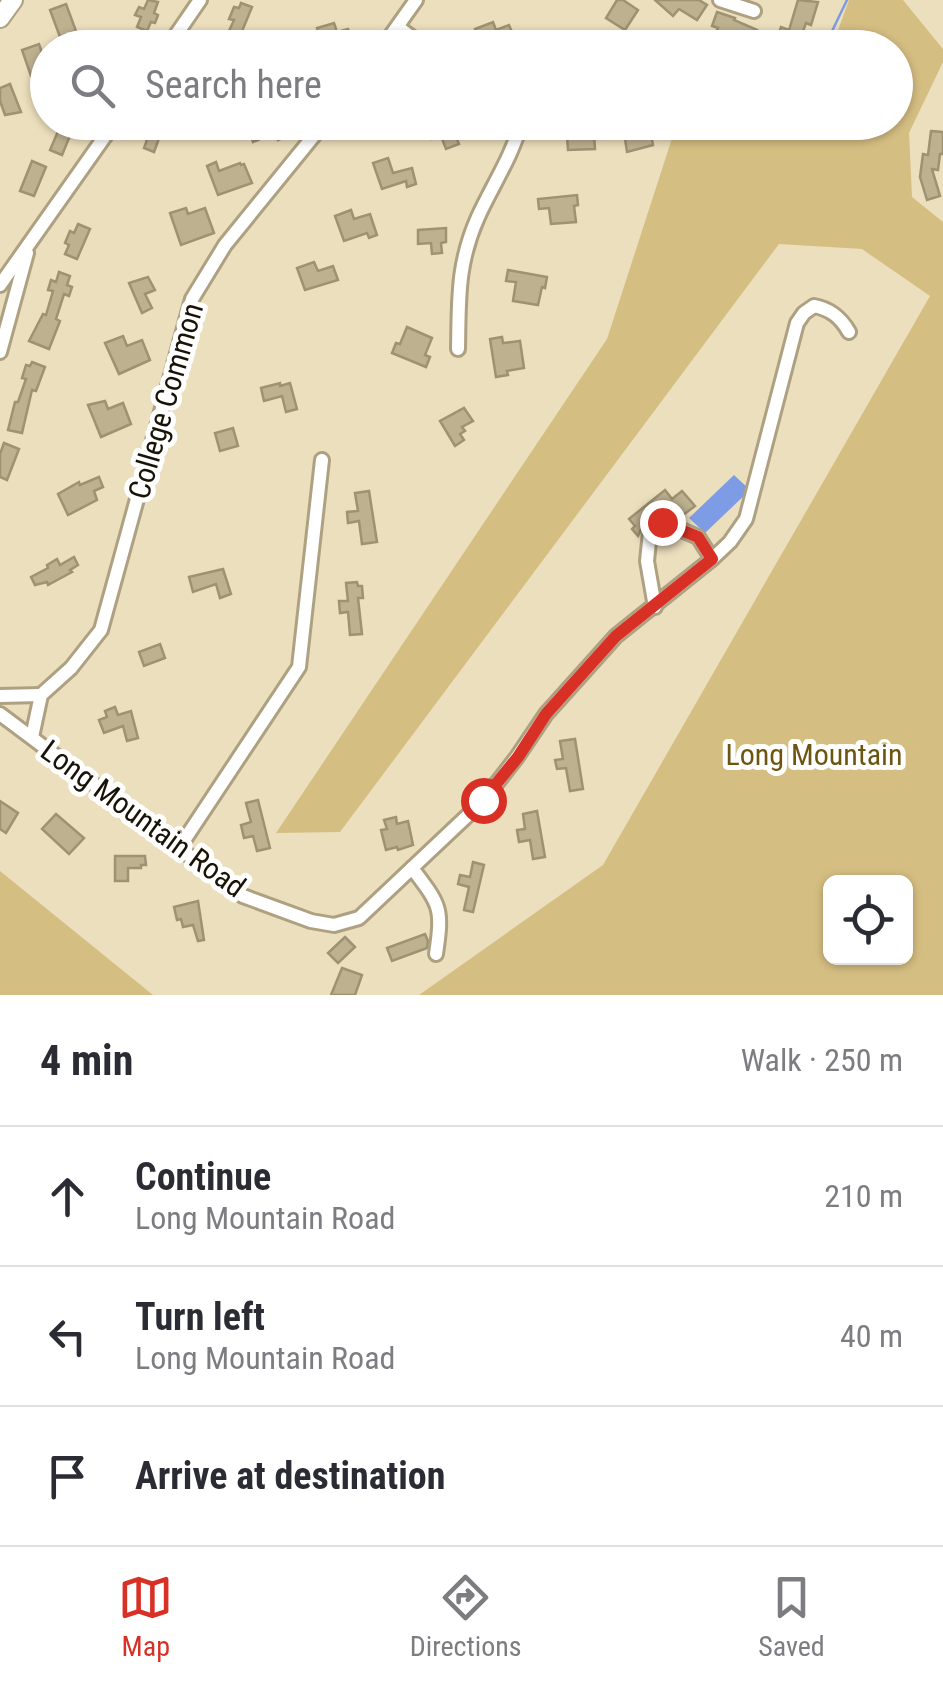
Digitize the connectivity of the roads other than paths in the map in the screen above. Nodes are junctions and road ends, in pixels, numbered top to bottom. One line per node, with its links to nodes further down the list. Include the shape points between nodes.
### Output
1 (13, 0): 6 (street)
2 (200, 0): 8 (street)
3 (416, 0): 7 (street)
4 (720, 0): 5 (street)
5 (754, 11)
6 (0, 18)
7 (398, 27): 9 (street); 10 (street)
8 (179, 30)
9 (396, 30)
10 (402, 30)
11 (102, 140): 14 (street)
12 (310, 140): 25 (street, College Common, via 225,245 192,299 101,630)
13 (513, 140): 17 (street, via 466,249)
14 (30, 244): 15 (street); 18 (street)
15 (0, 285)
16 (849, 332): 22 (street, Long Mountain Road, via 814,306 797,323 746,519)
17 (458, 350)
18 (0, 352)
19 (322, 460): 28 (street, via 299,667)
20 (662, 522): 22 (street, via 698,537)
21 (650, 532): 23 (street, via 646,561)
22 (712, 559): 23 (street, Long Mountain Road)
23 (654, 607): 29 (street, Long Mountain Road, via 616,636 546,714 483,800)
24 (0, 696): 25 (street)
25 (41, 696): 27 (street)
26 (0, 714): 27 (street)
27 (32, 737): 28 (street, Long Mountain Road)
28 (179, 848): 29 (street, Long Mountain Road, via 243,896 334,925 359,918)
29 (412, 868): 30 (street, via 441,915)
30 (436, 954)

